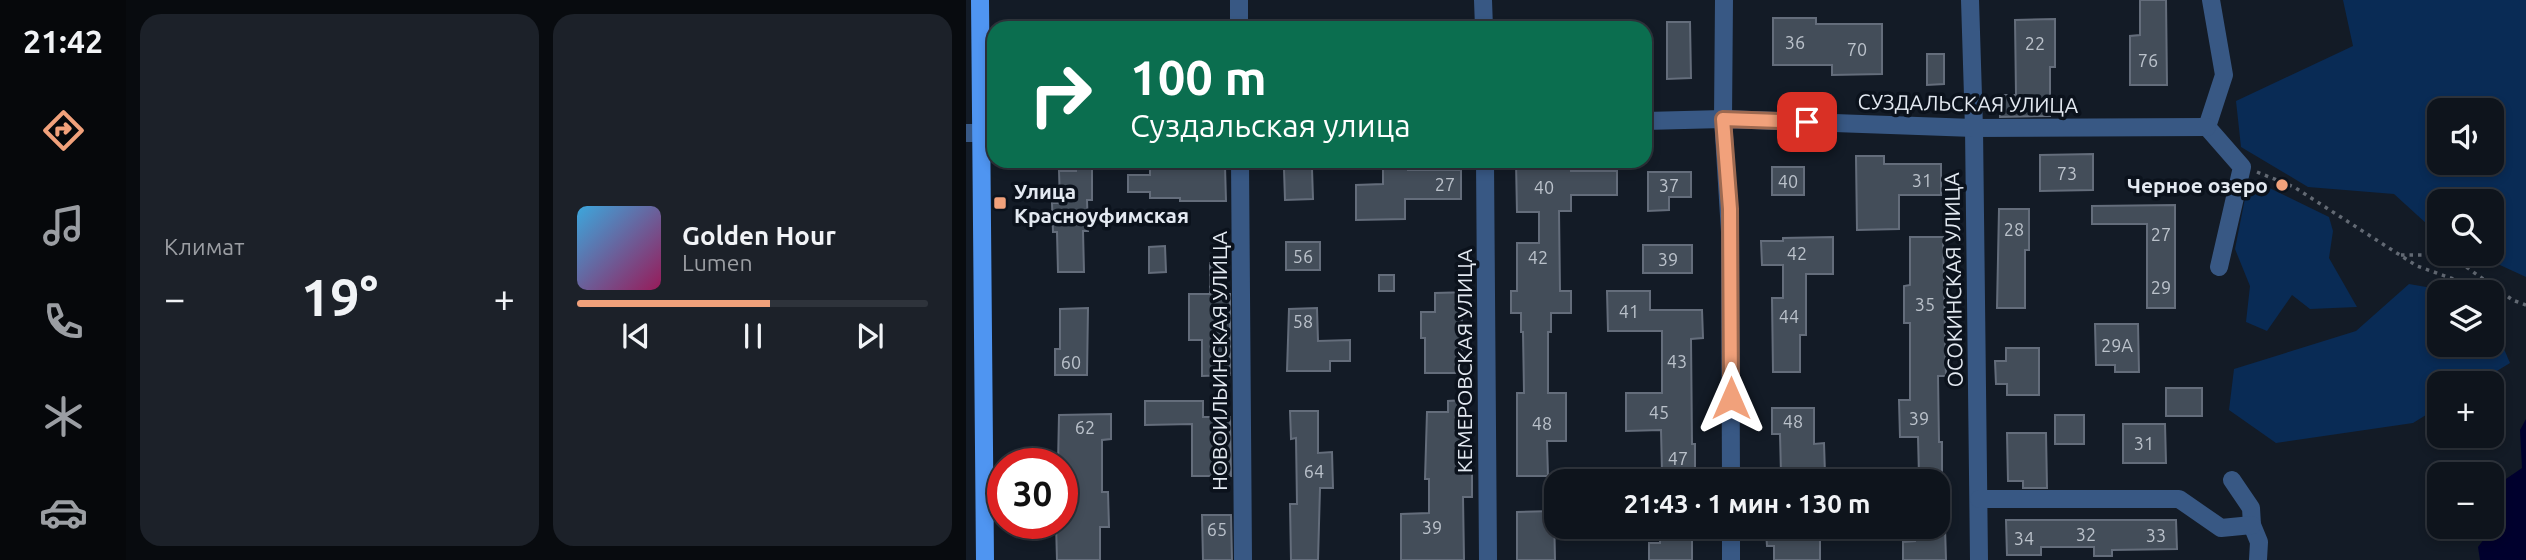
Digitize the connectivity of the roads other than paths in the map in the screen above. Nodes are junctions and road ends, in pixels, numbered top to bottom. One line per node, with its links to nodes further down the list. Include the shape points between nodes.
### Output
1 (980, 0): 13 (main road)
2 (1239, 0): 7 (street)
3 (1483, 0): 8 (street)
4 (1724, 0): 9 (street)
5 (1970, 0): 12 (street, ОСОКИНСКАЯ УЛИЦА)
6 (2211, 0): 11 (street, via 2224,75)
7 (1239, 21)
8 (1484, 21)
9 (1723, 119): 10 (street, СУЗДАЛЬСКАЯ УЛИЦА); 12 (street, СУЗДАЛЬСКАЯ УЛИЦА); 17 (street, via 1730,209)
10 (1652, 121)
11 (2207, 127): 12 (street, СУЗДАЛЬСКАЯ УЛИЦА); 16 (street, via 2242,167)
12 (1974, 128): 19 (street, ОСОКИНСКАЯ УЛИЦА)
13 (980, 133): 22 (main road)
14 (1240, 168): 23 (street, НОВОИЛЬИНСКАЯ УЛИЦА)
15 (1485, 168): 24 (street, КЕМЕРОВСКАЯ УЛИЦА)
16 (2219, 267)
17 (1731, 469)
18 (2232, 480): 20 (street, via 2251,508)
19 (1979, 499): 20 (street, via 2179,499 2221,528); 26 (street, ОСОКИНСКАЯ УЛИЦА)
20 (2252, 525): 27 (street, via 2259,542)
21 (1731, 539): 25 (street)
22 (985, 560)
23 (1243, 560)
24 (1488, 560)
25 (1731, 560)
26 (1979, 560)
27 (2258, 560)

